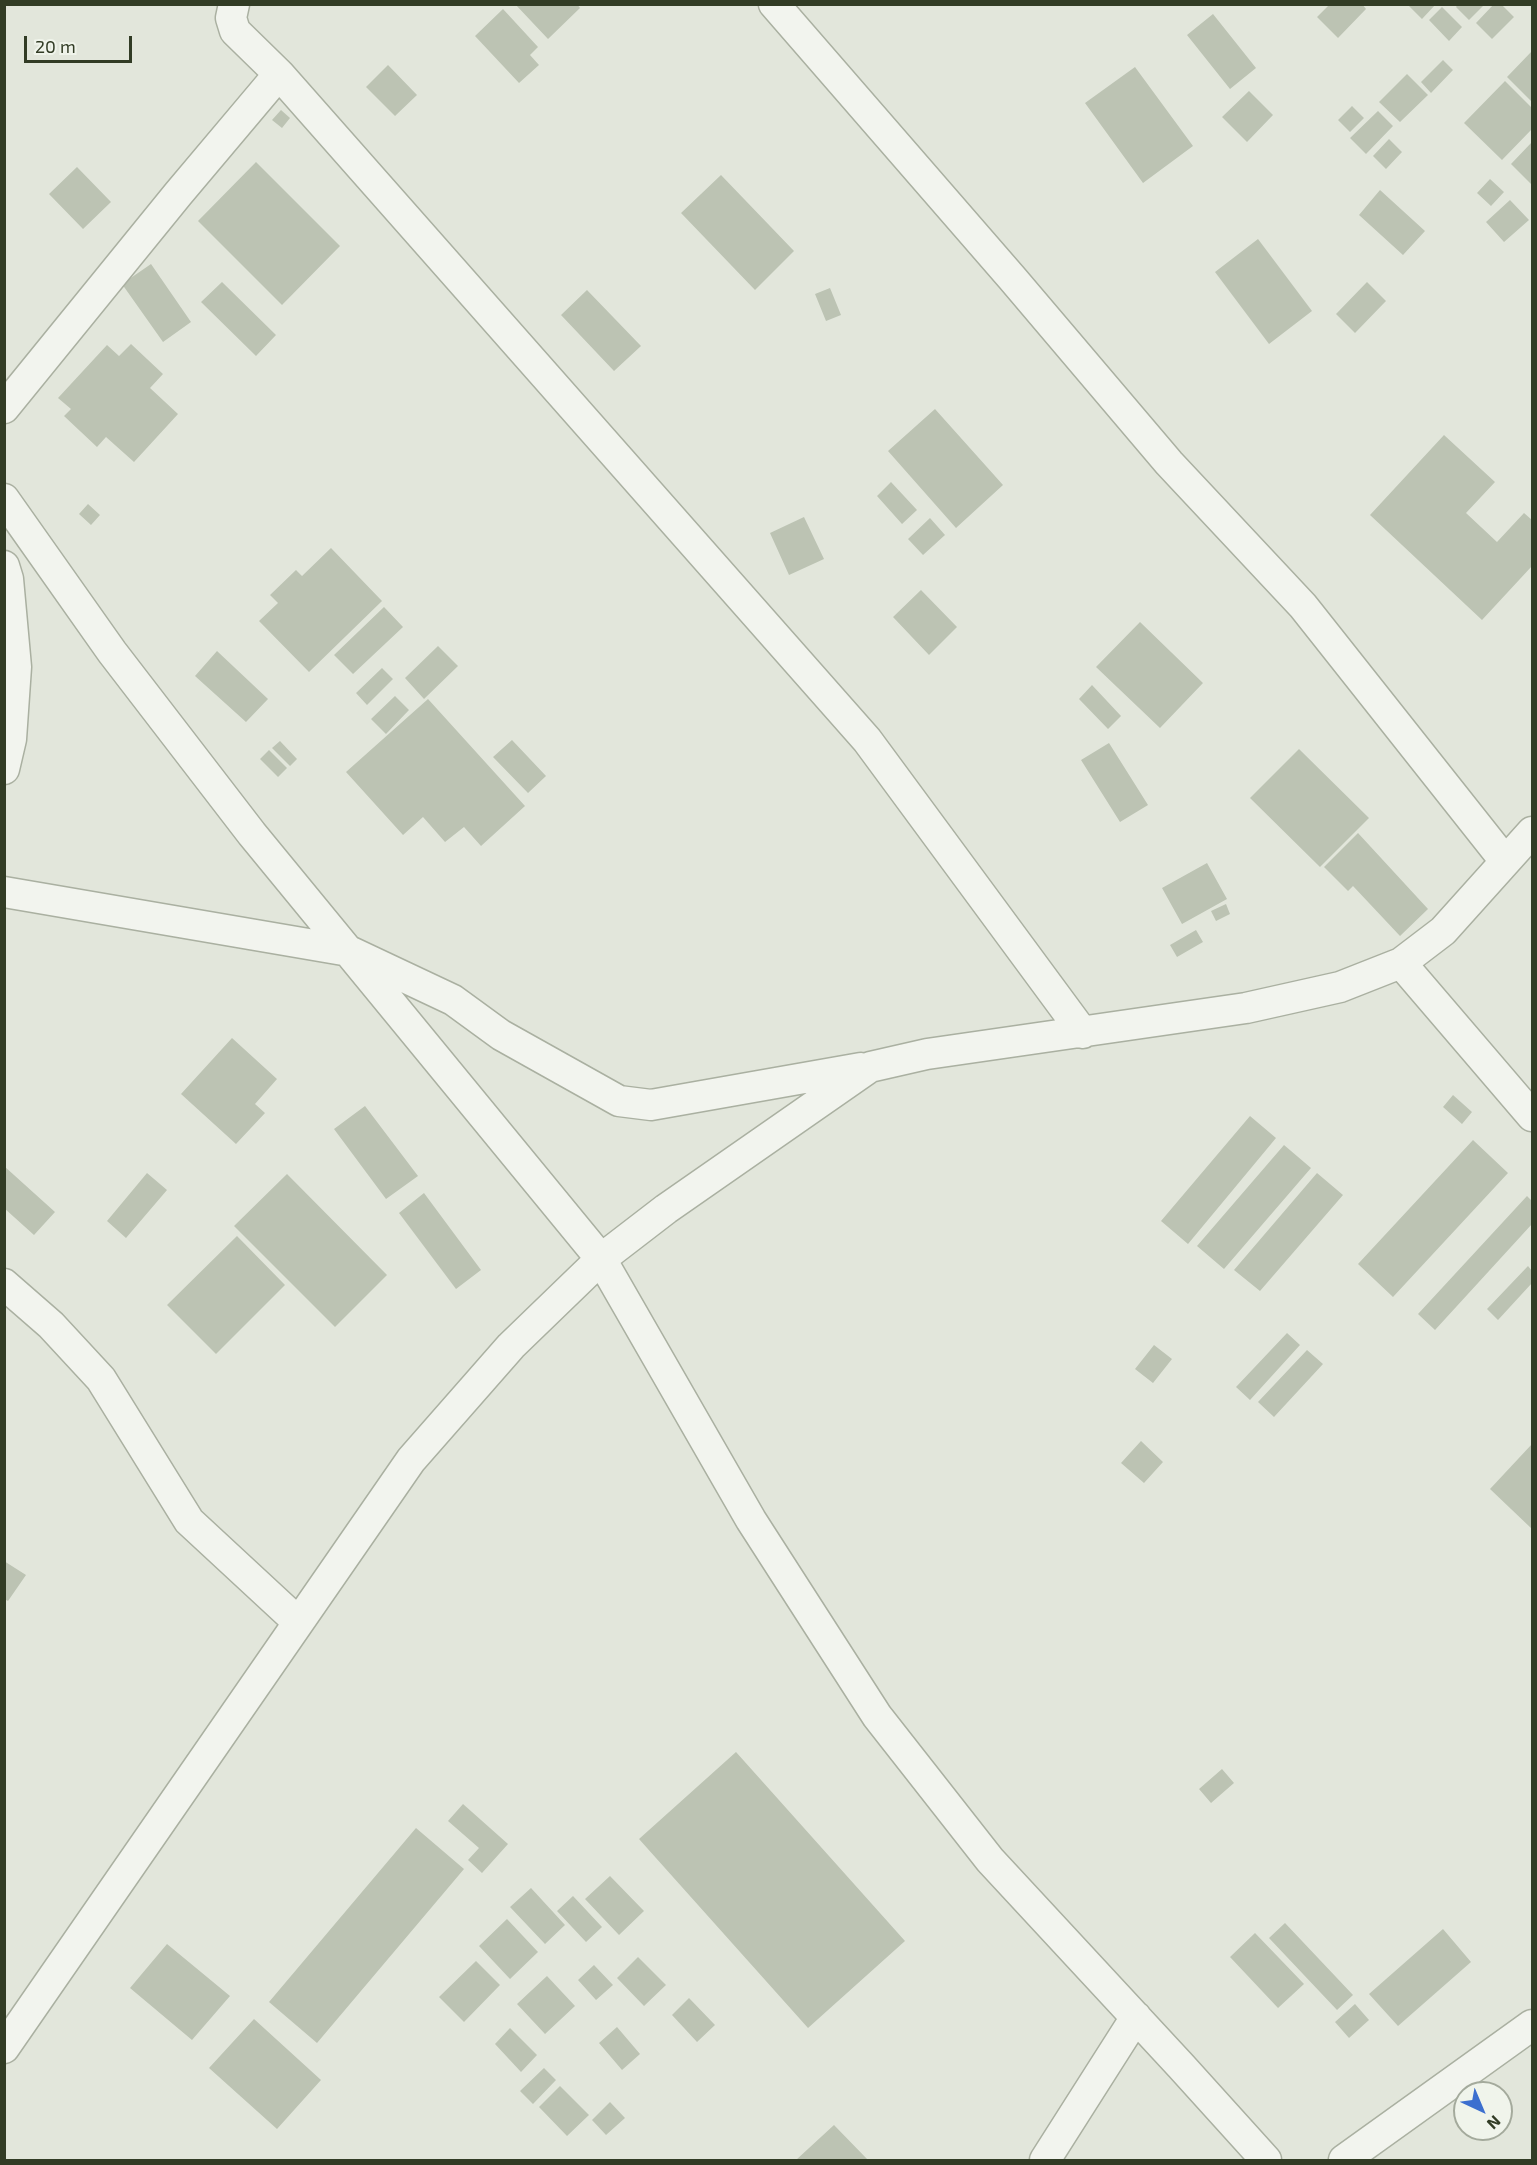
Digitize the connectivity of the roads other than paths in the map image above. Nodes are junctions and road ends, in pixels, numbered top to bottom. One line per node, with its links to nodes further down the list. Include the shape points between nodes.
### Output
1 (234, 4): 3 (street, via 231,18 235,31)
2 (774, 4): 9 (street, via 1169,463 1303,606)
3 (279, 74): 4 (street); 13 (street, via 867,740)
4 (4, 408)
5 (4, 499): 11 (street, via 112,652 252,834)
6 (4, 566): 7 (street, via 16,666 11,739)
7 (4, 769)
8 (1533, 832): 9 (street)
9 (1505, 861): 12 (street, via 1443,931)
10 (4, 892): 11 (street)
11 (349, 951): 14 (street, via 453,1000 501,1035 619,1101 651,1105); 16 (street)
12 (1401, 963): 13 (street, via 1340,987 1246,1008); 15 (street)
13 (1083, 1033): 14 (street, via 927,1054)
14 (870, 1067): 16 (street)
15 (1533, 1116)
16 (601, 1259): 18 (street, via 511,1346 411,1460); 19 (street, via 751,1520 877,1716 990,1860)
17 (4, 1284): 18 (street, via 51,1325 101,1379 189,1521)
18 (298, 1622): 21 (street)
19 (1136, 2017): 22 (street); 23 (street)
20 (1533, 2025): 24 (street)
21 (4, 2048)
22 (1045, 2160)
23 (1266, 2160)
24 (1344, 2160)

